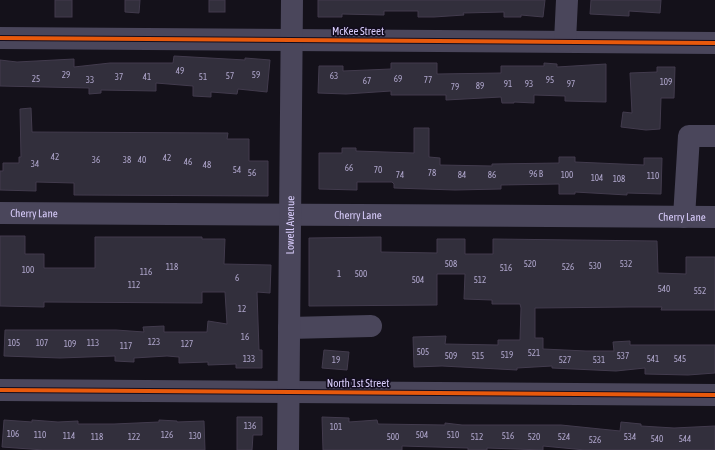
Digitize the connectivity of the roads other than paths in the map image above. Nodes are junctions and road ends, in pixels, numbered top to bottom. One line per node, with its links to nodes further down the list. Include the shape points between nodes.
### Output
1 (292, 0): 4 (street, Lowell Avenue)
2 (567, 0): 5 (street)
3 (0, 38): 4 (street, McKee Street)
4 (292, 39): 5 (street, McKee Street); 9 (street, Lowell Avenue)
5 (566, 41): 6 (street, McKee Street)
6 (715, 42)
7 (715, 136): 10 (street, via 689,136)
8 (0, 213): 9 (street, Cherry Lane)
9 (290, 214): 10 (street, Cherry Lane); 13 (street, Lowell Avenue)
10 (684, 217): 11 (street, Cherry Lane)
11 (715, 217)
12 (371, 326): 13 (street)
13 (289, 328): 15 (street, Lowell Avenue)
14 (0, 390): 15 (street, North 1st Street)
15 (288, 391): 16 (street, North 1st Street); 17 (street, Lowell Avenue)
16 (715, 395)
17 (288, 450)

